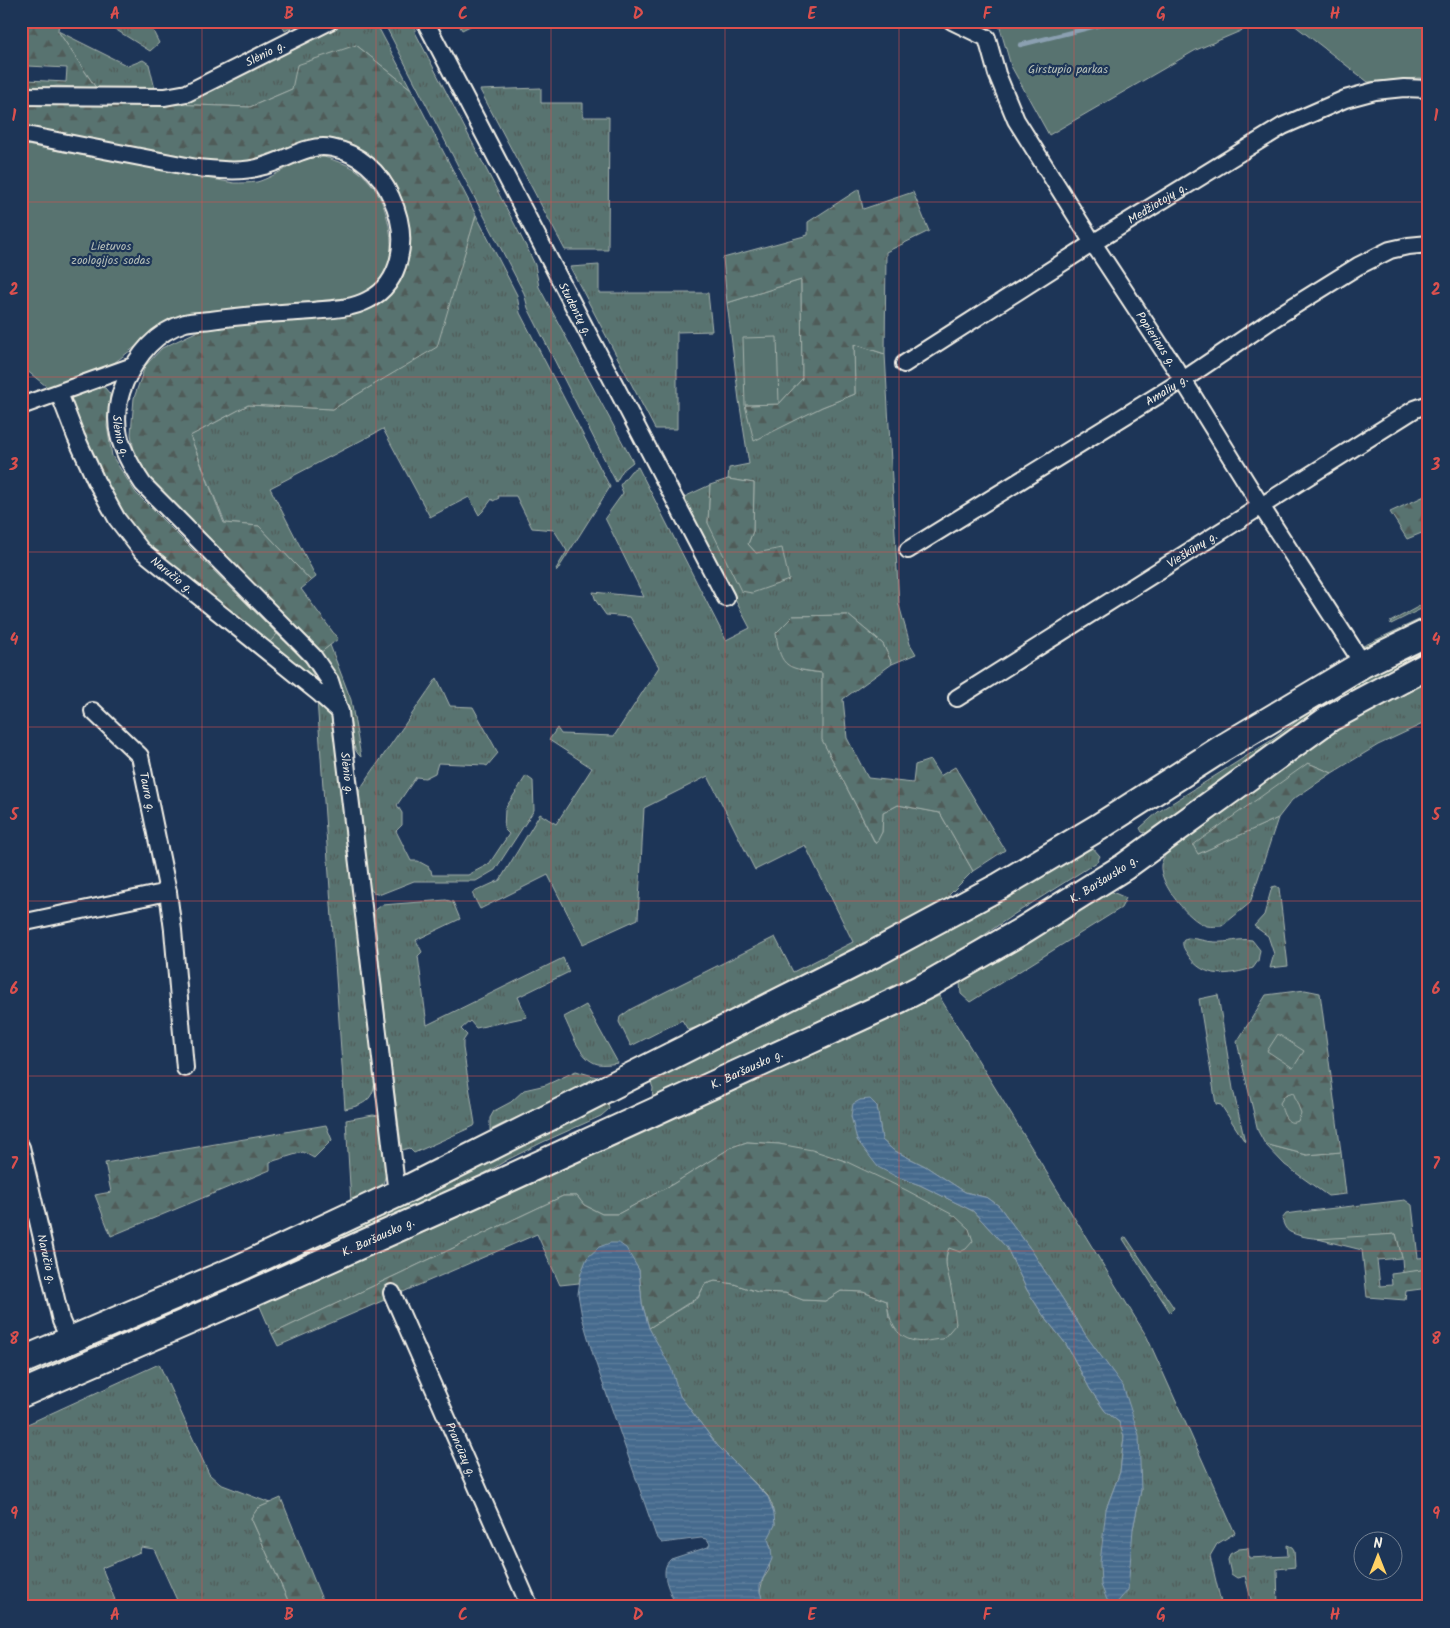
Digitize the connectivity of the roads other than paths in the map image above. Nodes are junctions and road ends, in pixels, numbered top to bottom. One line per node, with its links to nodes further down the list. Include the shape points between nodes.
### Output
1 (330, 21): 5 (street, Slėnio g., via 187,92 164,97)
2 (425, 21): 17 (street, Studentų g.)
3 (952, 21): 7 (street, Popieriaus g., via 987,38 997,74 1016,120)
4 (1429, 89): 7 (street, Medžiotojų g., via 1375,91 1345,99 1283,126)
5 (21, 96)
6 (21, 134): 10 (street, Slėnio g., via 223,171 252,169 303,150 329,148 346,151 364,161 392,197 400,226 401,248 396,272 370,299 338,309 186,323 146,346)
7 (1093, 244): 9 (street, Medžiotojų g.); 11 (street, Popieriaus g.)
8 (1429, 244): 11 (street, Amalių g., via 1390,250 1358,266)
9 (904, 364)
10 (133, 366): 12 (street); 23 (street, Slėnio g., via 118,401 116,421 120,442 135,471 160,502 313,656 330,681)
11 (1183, 380): 15 (street, Popieriaus g.); 16 (street, Amalių g.)
12 (59, 393): 14 (street); 23 (street, Naručio g., via 96,481 116,519 141,550)
13 (1429, 404): 15 (street, Vieškūnų g., via 1415,409)
14 (21, 406)
15 (1261, 506): 19 (street, Popieriaus g.); 21 (street, Vieškūnų g.)
16 (908, 550)
17 (726, 598)
18 (1429, 632): 19 (main road)
19 (1363, 664): 27 (main road, via 1000,886)
20 (1429, 665): 28 (main road, K. Baršausko g., via 1330,718 1124,867 1020,932 891,1003)
21 (957, 698)
22 (93, 711): 24 (street, Tauro g., via 140,756)
23 (340, 712): 30 (street, Slėnio g.)
24 (168, 892): 25 (street); 26 (street, Tauro g.)
25 (21, 922)
26 (185, 1068)
27 (633, 1076): 28 (main road); 30 (main road)
28 (650, 1112): 34 (main road, K. Baršausko g., via 446,1207)
29 (21, 1147): 32 (street, Naručio g., via 61,1321)
30 (397, 1194): 32 (main road)
31 (392, 1293): 35 (street, Prancūzų g.)
32 (70, 1341): 33 (main road)
33 (21, 1361)
34 (21, 1394)
35 (530, 1607)

